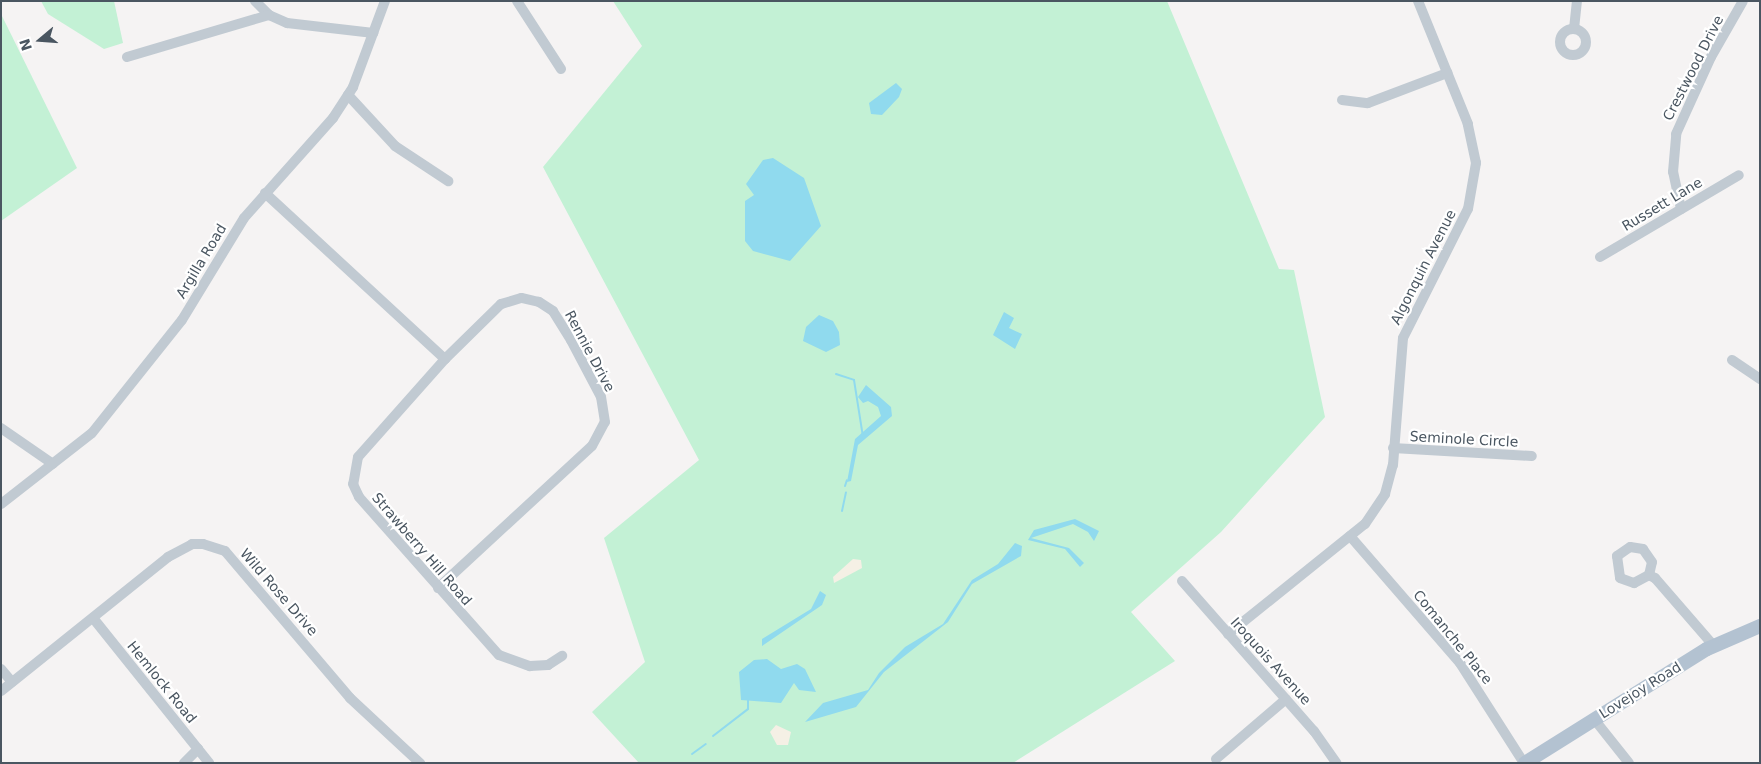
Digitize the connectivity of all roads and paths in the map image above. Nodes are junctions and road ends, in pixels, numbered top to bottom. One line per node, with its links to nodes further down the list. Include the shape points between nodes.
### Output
1 (255, 1): 7 (street)
2 (385, 1): 9 (street, Argilla Road)
3 (517, 1): 11 (street)
4 (1418, 1): 12 (street, Algonquin Avenue)
5 (1577, 1): 8 (street)
6 (1743, 1): 18 (street, Crestwood Drive, via 1711,57 1676,134 1673,172)
7 (269, 15): 9 (street, via 296,24); 10 (street)
8 (1574, 29)
9 (373, 33): 13 (street, Argilla Road)
10 (128, 57)
11 (561, 69)
12 (1447, 73): 14 (street, via 1368,103); 24 (street, Algonquin Avenue, via 1474,144 1474,189 1458,231 1403,338)
13 (348, 95): 16 (street, via 395,146); 17 (street, Argilla Road)
14 (1342, 100)
15 (1738, 175): 18 (street, Russett Lane)
16 (448, 181)
17 (265, 193): 20 (street); 26 (street, Argilla Road, via 235,230 182,320 148,365 92,432)
18 (1681, 209): 19 (street, Russett Lane)
19 (1600, 257)
20 (445, 359): 31 (street, Strawberry Hill Road, via 358,457 353,476 364,504); 31 (street, Rennie Drive, via 501,304 521,298 539,302 553,311 571,340 601,397 605,422 592,446)
21 (1732, 360): 22 (street)
22 (1760, 379)
23 (1, 428): 26 (street)
24 (1394, 448): 25 (street, Seminole Circle); 28 (street, Algonquin Avenue, via 1385,494 1365,524)
25 (1532, 456)
26 (53, 464): 27 (street, Argilla Road)
27 (1, 504)
28 (1350, 536): 34 (street, Algonquin Avenue); 48 (street, Comanche Place, via 1460,663)
29 (1650, 575): 35 (street)
30 (1182, 581): 34 (street, Iroquois Avenue)
31 (438, 588): 36 (street, Strawberry Hill Road, via 490,647 510,662 548,665)
32 (93, 618): 38 (street, Wild Rose Drive); 42 (street, Hemlock Road); 46 (street, Wild Rose Drive, via 180,549 203,544 226,551 350,698)
33 (1760, 626): 35 (main road, Lovejoy Road)
34 (1228, 634): 40 (street, Iroquois Avenue)
35 (1714, 646): 41 (main road, Lovejoy Road)
36 (562, 656)
37 (1, 669): 38 (street)
38 (12, 682): 39 (street, Wild Rose Drive)
39 (1, 691)
40 (1286, 699): 43 (street); 47 (street, Iroquois Avenue)
41 (1594, 718): 48 (main road, Lovejoy Road); 49 (street)
42 (198, 749): 44 (street); 45 (street, Hemlock Road)
43 (1216, 760)
44 (184, 763)
45 (209, 763)
46 (420, 763)
47 (1336, 763)
48 (1524, 763)
49 (1629, 763)

